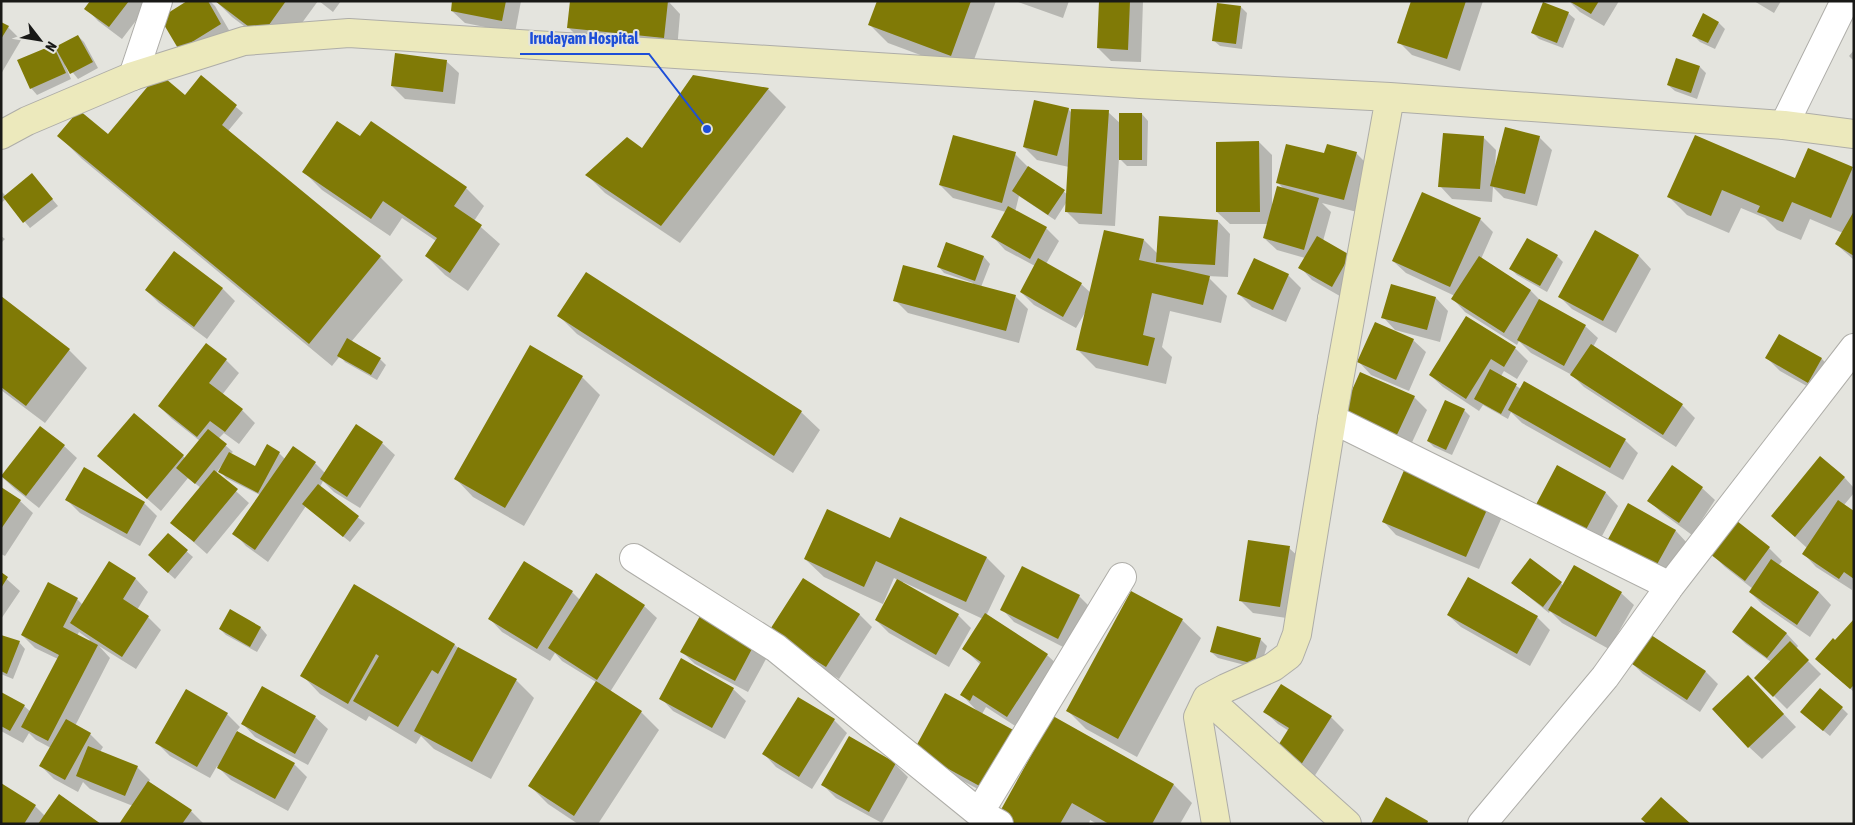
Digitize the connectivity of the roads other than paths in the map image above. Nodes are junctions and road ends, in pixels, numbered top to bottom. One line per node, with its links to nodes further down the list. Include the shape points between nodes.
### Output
1 (158, 1): 3 (street)
2 (1845, 1): 5 (street)
3 (133, 76): 4 (street, via 244,41 349,33); 7 (street, via 26,121)
4 (1390, 97): 5 (street); 9 (street)
5 (1784, 125): 6 (street)
6 (1854, 134)
7 (1, 135)
8 (1854, 348): 12 (street)
9 (1332, 420): 12 (street); 13 (street, via 1297,634 1289,655 1272,667)
10 (634, 558): 14 (street, via 776,648)
11 (1122, 577): 14 (street)
12 (1670, 586): 17 (street, via 1605,677)
13 (1207, 698): 15 (street, via 1198,717); 16 (street)
14 (989, 818)
15 (1216, 824)
16 (1347, 824)
17 (1482, 824)

